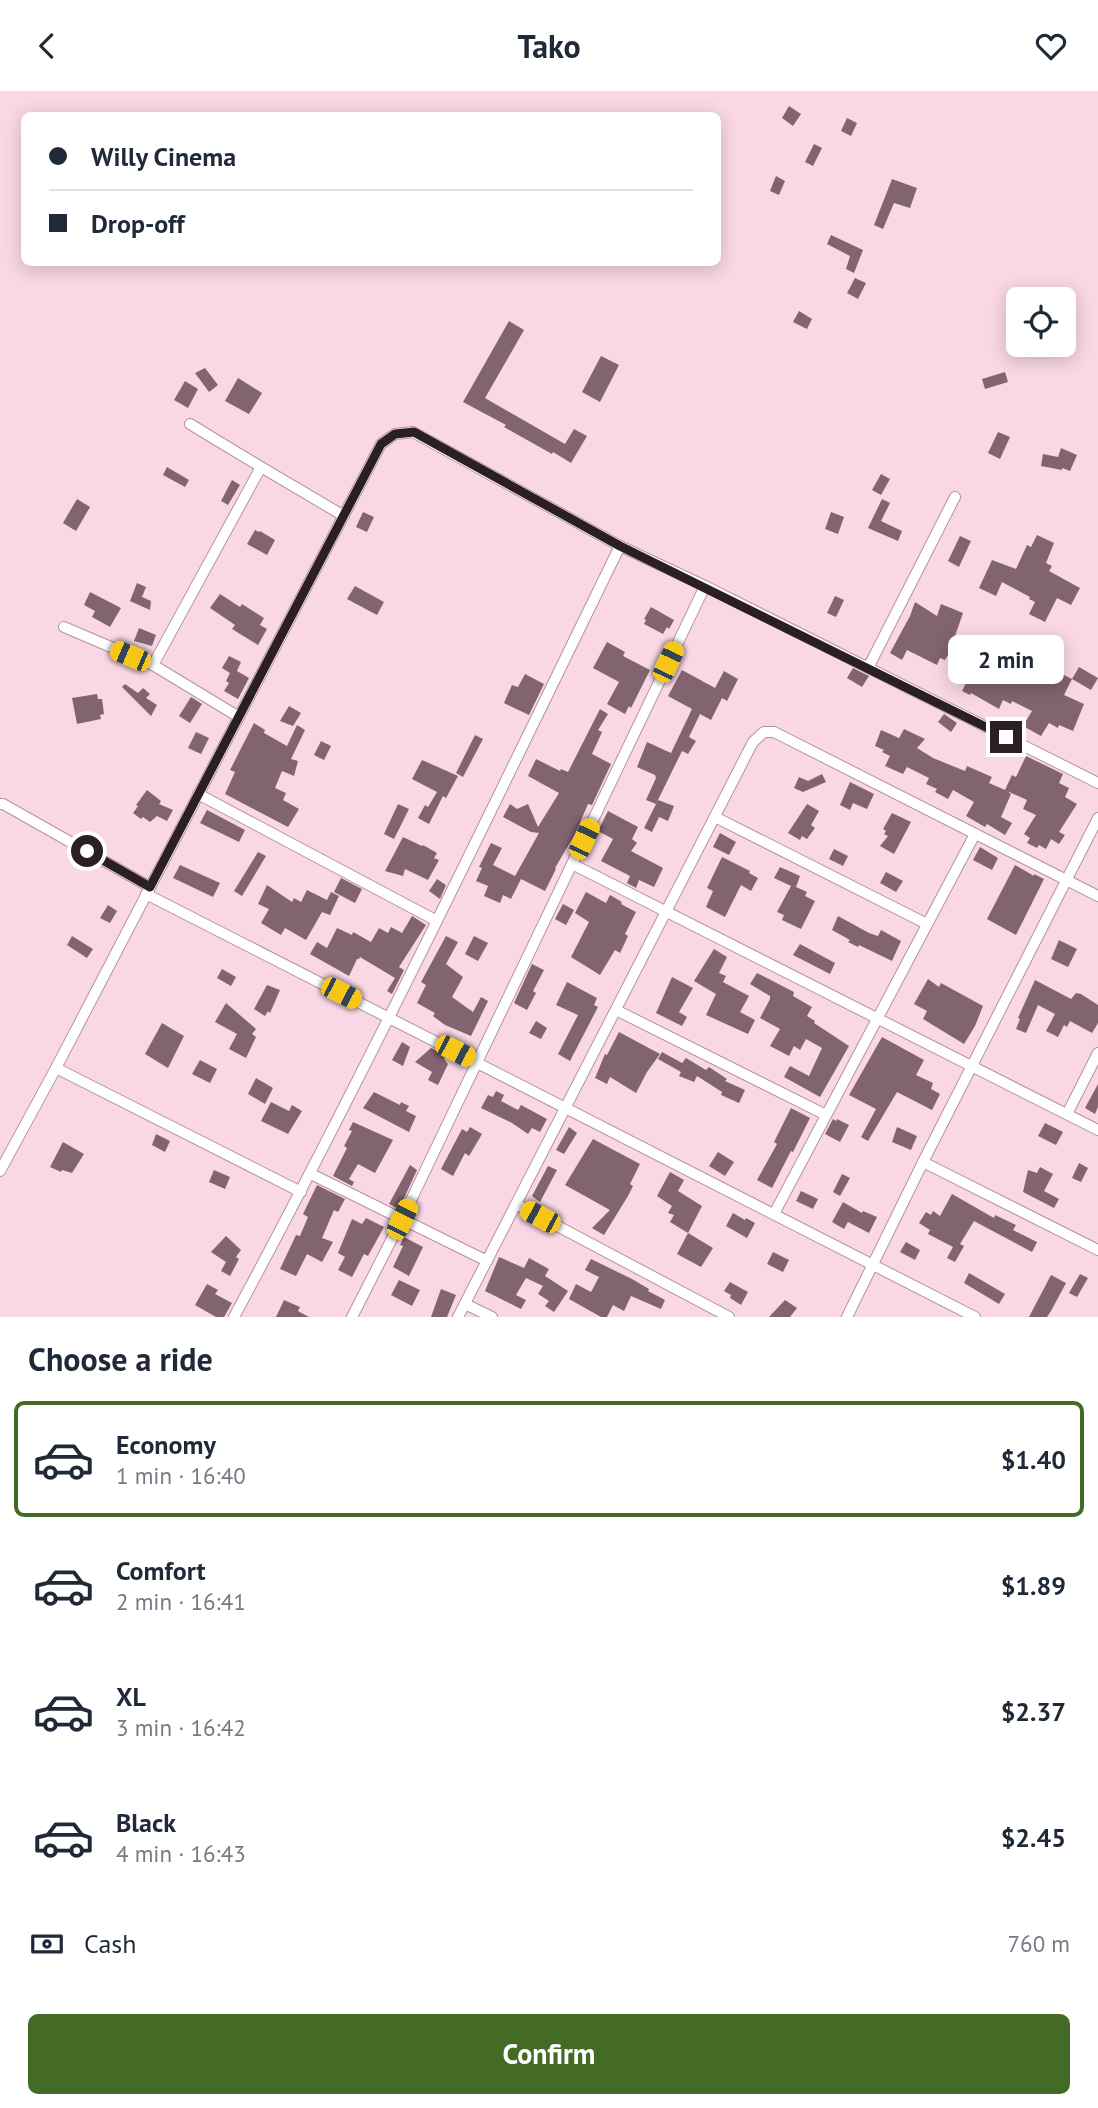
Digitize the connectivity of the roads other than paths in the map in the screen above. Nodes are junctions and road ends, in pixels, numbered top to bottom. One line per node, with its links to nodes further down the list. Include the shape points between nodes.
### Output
1 (190, 424): 2 (street)
2 (261, 467): 4 (street); 8 (street)
3 (955, 497): 9 (street)
4 (344, 516): 5 (street, via 381,444 395,434 414,432); 10 (street)
5 (620, 546): 6 (street); 22 (street)
6 (705, 586): 9 (street); 17 (street)
7 (64, 628): 8 (street)
8 (153, 665): 10 (street)
9 (868, 668): 11 (street)
10 (239, 717): 12 (street)
11 (1098, 783)
12 (198, 794): 19 (street); 22 (street)
13 (0, 804): 19 (street)
14 (715, 817): 16 (street, via 753,742 764,732 774,732); 21 (street); 23 (street)
15 (1098, 818): 18 (street)
16 (975, 834): 18 (street); 23 (street)
17 (572, 864): 21 (street); 28 (street)
18 (1067, 880): 20 (street); 29 (street)
19 (148, 890): 25 (street); 30 (street)
20 (1098, 896)
21 (666, 912): 24 (street); 26 (street)
22 (437, 921): 25 (street)
23 (927, 924): 26 (street)
24 (616, 1010): 31 (street); 33 (street)
25 (390, 1018): 28 (street); 37 (street)
26 (877, 1018): 29 (street); 33 (street)
27 (1098, 1053): 32 (street)
28 (477, 1063): 31 (street); 41 (street)
29 (972, 1066): 32 (street); 35 (street)
30 (56, 1068): 36 (street); 38 (street)
31 (566, 1108): 39 (street); 40 (street)
32 (1067, 1114): 34 (street)
33 (826, 1115): 40 (street)
34 (1098, 1130)
35 (923, 1162): 42 (street); 44 (street)
36 (0, 1171)
37 (311, 1174): 38 (street); 41 (street)
38 (302, 1192): 47 (street)
39 (516, 1205): 43 (street); 51 (street)
40 (774, 1214): 44 (street)
41 (402, 1219): 43 (street); 48 (street)
42 (1098, 1250)
43 (487, 1261): 45 (street)
44 (873, 1265): 46 (street); 52 (street)
45 (465, 1304): 49 (street); 50 (street)
46 (962, 1314): 53 (street)
47 (234, 1317)
48 (352, 1317)
49 (458, 1317)
50 (492, 1317)
51 (729, 1317)
52 (847, 1317)
53 (975, 1317)

